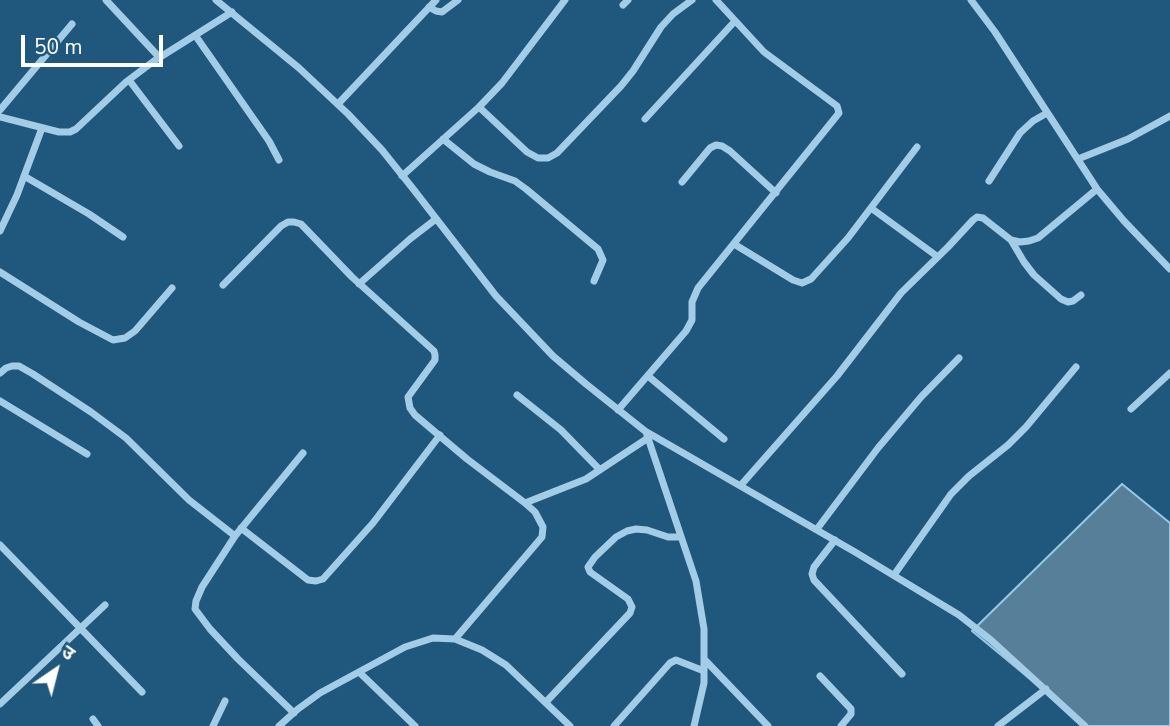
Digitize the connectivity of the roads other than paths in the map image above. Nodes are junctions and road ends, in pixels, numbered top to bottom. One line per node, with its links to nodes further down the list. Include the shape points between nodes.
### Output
1 (106, 0): 13 (street)
2 (216, 0): 9 (street)
3 (458, 0): 8 (street, via 442,12)
4 (565, 0): 16 (street)
5 (692, 0): 16 (street, via 661,27 621,86 548,158 527,152)
6 (716, 0): 10 (street)
7 (971, 0): 18 (street)
8 (433, 2): 15 (street)
9 (232, 12): 12 (street); 15 (street)
10 (735, 21): 21 (street); 33 (street, via 764,52 836,106 839,113)
11 (72, 24): 17 (street)
12 (195, 35): 13 (street); 27 (street)
13 (159, 57): 14 (street)
14 (129, 80): 22 (street, via 70,132); 24 (street)
15 (338, 104): 29 (street)
16 (479, 107): 23 (street)
17 (0, 110)
18 (1047, 113): 26 (street); 30 (street, via 1020,133)
19 (1170, 116): 26 (street)
20 (0, 117): 22 (street)
21 (645, 119)
22 (42, 128): 28 (street)
23 (443, 139): 29 (street); 43 (street, via 474,164 515,181 598,249 603,260)
24 (179, 146)
25 (917, 147): 34 (street)
26 (1078, 159): 32 (street)
27 (279, 160)
28 (24, 176): 36 (street); 37 (street)
29 (402, 176): 35 (street)
30 (989, 181)
31 (682, 182): 33 (street, via 716,145 730,151)
32 (1097, 189): 38 (street, via 1038,238); 41 (street)
33 (776, 193): 39 (street)
34 (871, 208): 39 (street, via 811,279 802,283); 40 (street)
35 (436, 219): 44 (street); 55 (street, via 527,330)
36 (0, 231)
37 (123, 237)
38 (1011, 240): 40 (street, via 976,217); 47 (street, via 1034,275 1061,299 1068,302)
39 (734, 244): 52 (street, via 698,288 686,331)
40 (938, 257): 63 (street, via 901,293 837,376)
41 (1170, 269)
42 (0, 272): 46 (street, via 113,340 135,331)
43 (594, 281)
44 (359, 284): 45 (street, via 302,225 288,222); 57 (street, via 434,351 435,359 408,402 415,415)
45 (223, 285)
46 (172, 288)
47 (1082, 295)
48 (959, 358): 66 (street, via 895,428)
49 (1076, 367): 71 (street, via 1026,427 951,494)
50 (0, 373): 67 (street, via 19,366 91,412 127,438 189,500)
51 (1170, 373): 56 (street)
52 (648, 376): 55 (street); 59 (street)
53 (517, 395): 62 (street, via 561,430)
54 (0, 401): 61 (street)
55 (618, 410): 58 (street)
56 (1131, 410)
57 (440, 435): 64 (street); 65 (street, via 323,579 308,580)
58 (647, 435): 62 (street); 63 (street); 68 (street)
59 (724, 439)
60 (303, 453): 65 (street)
61 (87, 454)
62 (600, 470): 64 (street)
63 (741, 485): 66 (street)
64 (525, 503): 74 (street, via 540,520 541,537)
65 (241, 528): 67 (street)
66 (817, 529): 69 (street)
67 (235, 536): 85 (street, via 202,587 195,609)
68 (681, 537): 75 (street, via 696,581); 83 (street, via 627,531 595,557 590,572 628,599 630,613)
69 (835, 540): 71 (street); 78 (street, via 814,567 814,580)
70 (1, 550): 73 (street)
71 (894, 575): 80 (street, via 959,615)
72 (105, 605): 73 (street)
73 (81, 627): 81 (street); 84 (street)
74 (456, 639): 77 (street, via 433,638 405,647); 83 (street, via 506,665)
75 (704, 659): 76 (street); 96 (street)
76 (704, 671): 94 (street, via 676,660 670,663); 95 (street)
77 (359, 672): 85 (street); 86 (street)
78 (902, 674)
79 (820, 676): 97 (street, via 851,709)
80 (1046, 689): 98 (street); 99 (street)
81 (142, 692)
82 (225, 701): 88 (street)
83 (546, 702): 87 (street)
84 (0, 704)
85 (294, 713): 89 (street)
86 (407, 718): 90 (street); 91 (street)
87 (562, 718): 92 (street); 93 (street)
88 (213, 726)
89 (279, 726)
90 (399, 726)
91 (415, 726)
92 (555, 726)
93 (570, 726)
94 (614, 726)
95 (694, 726)
96 (768, 726)
97 (841, 726)
98 (998, 726)
99 (1085, 726)

